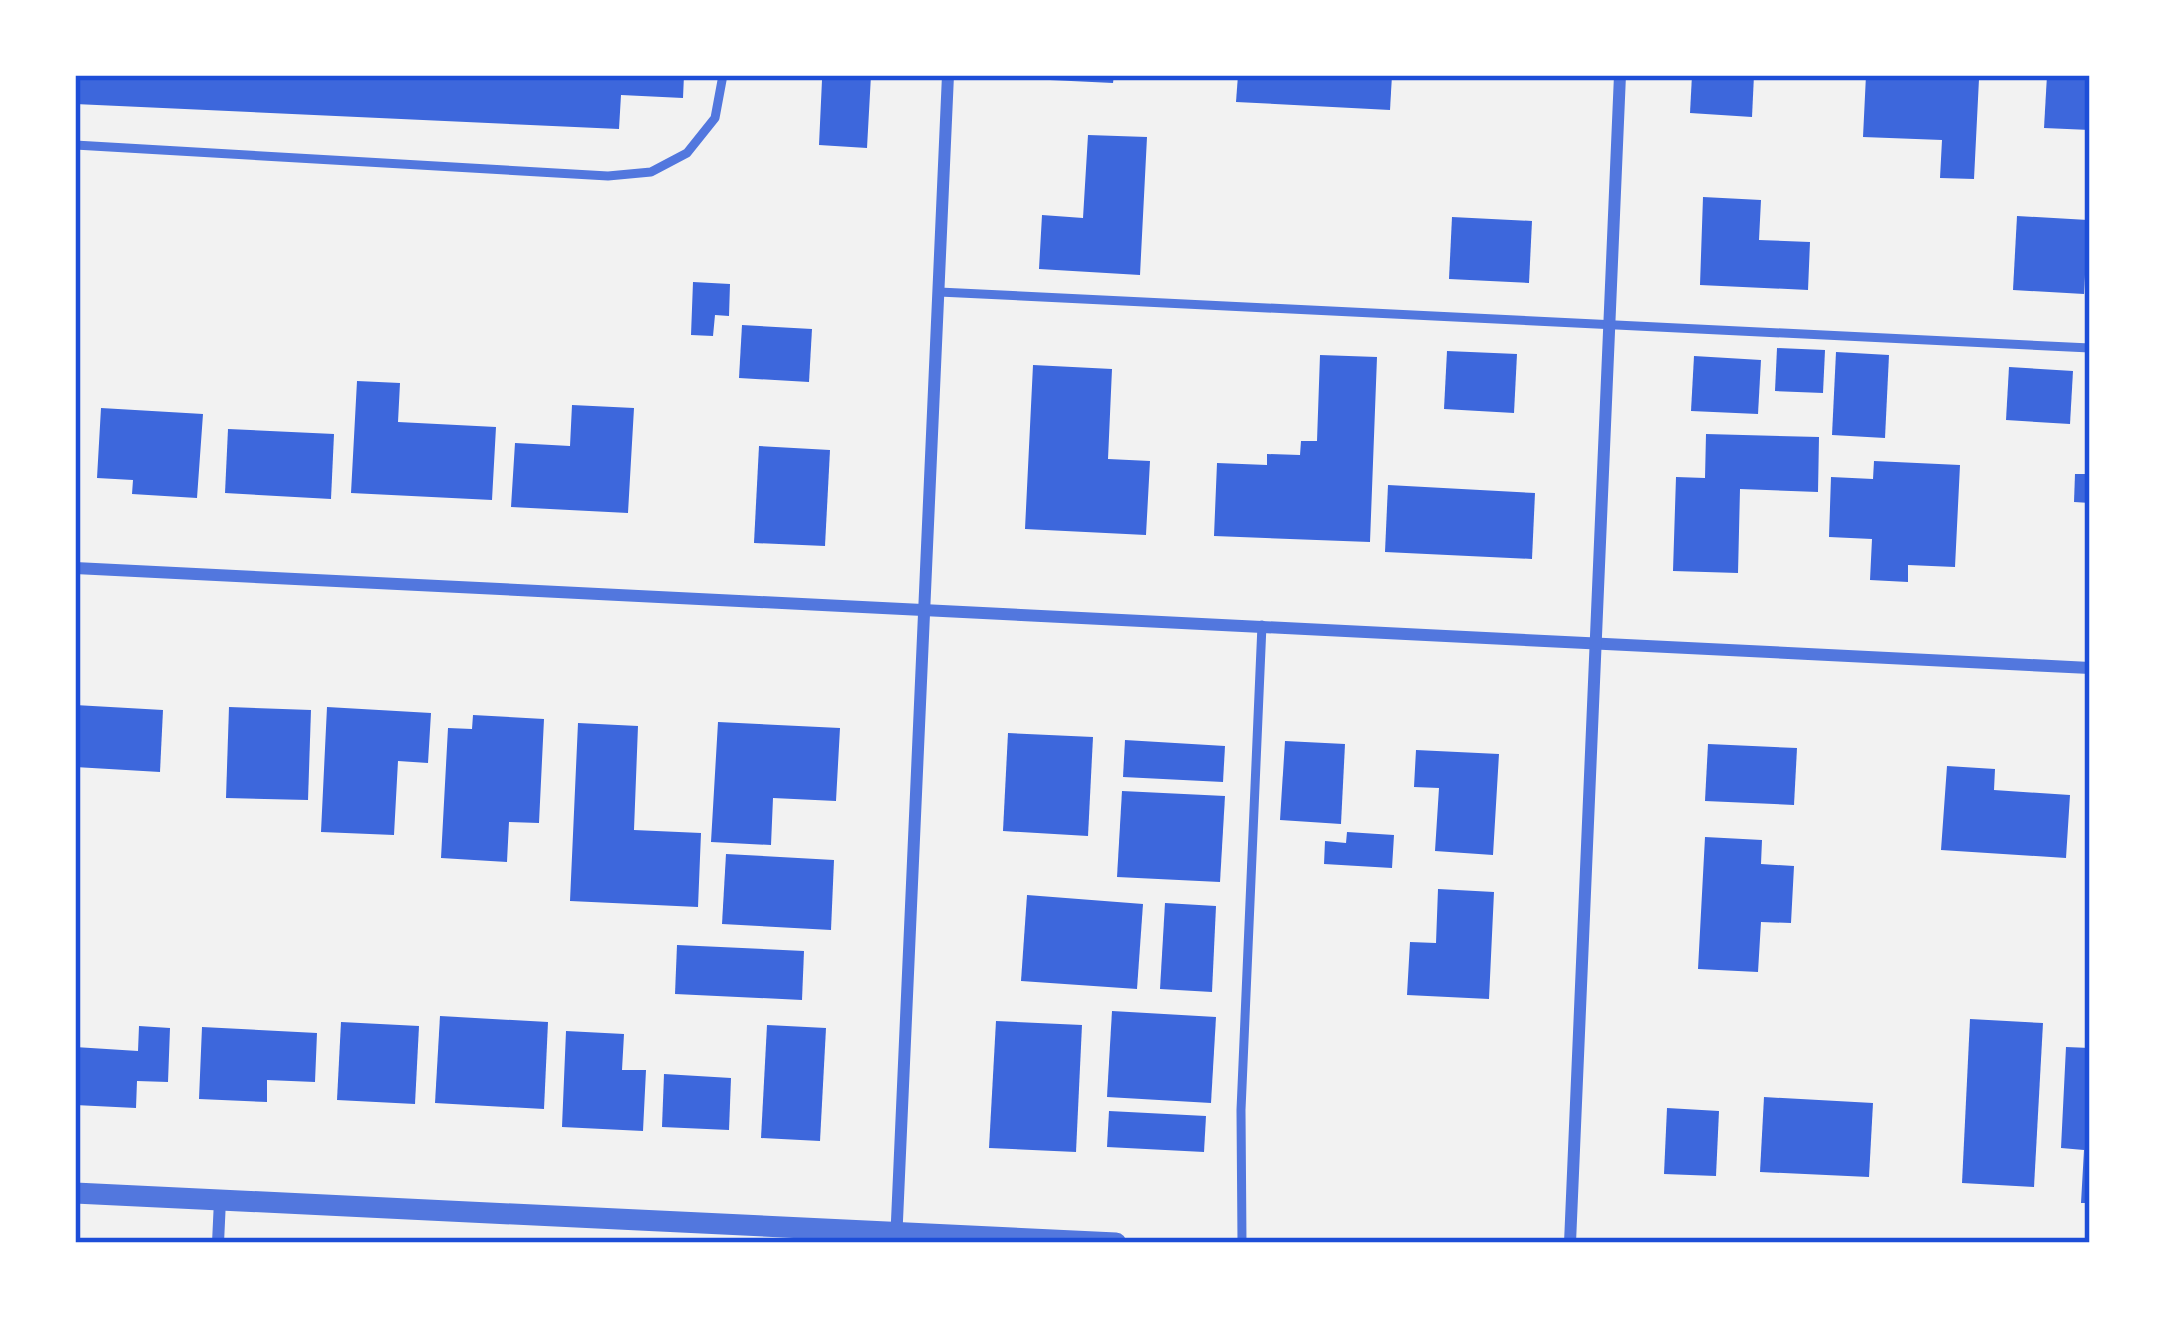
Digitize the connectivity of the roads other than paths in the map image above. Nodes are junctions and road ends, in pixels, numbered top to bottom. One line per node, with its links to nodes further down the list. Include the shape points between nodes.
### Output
1 (723, 75): 4 (lane, via 715,118 687,153 651,172 608,176)
2 (948, 75): 5 (street)
3 (1620, 75): 6 (street)
4 (75, 145)
5 (939, 292): 6 (lane); 9 (street)
6 (1609, 326): 7 (lane); 11 (street)
7 (2090, 348)
8 (75, 568): 9 (street)
9 (925, 609): 10 (street); 15 (street)
10 (1262, 626): 11 (street); 18 (lane, via 1241,1110)
11 (1596, 641): 12 (street); 19 (street)
12 (2090, 668)
13 (75, 1193): 14 (street)
14 (220, 1200): 15 (street); 16 (street)
15 (896, 1238): 17 (street)
16 (218, 1243)
17 (1116, 1243)
18 (1243, 1243)
19 (1570, 1243)

